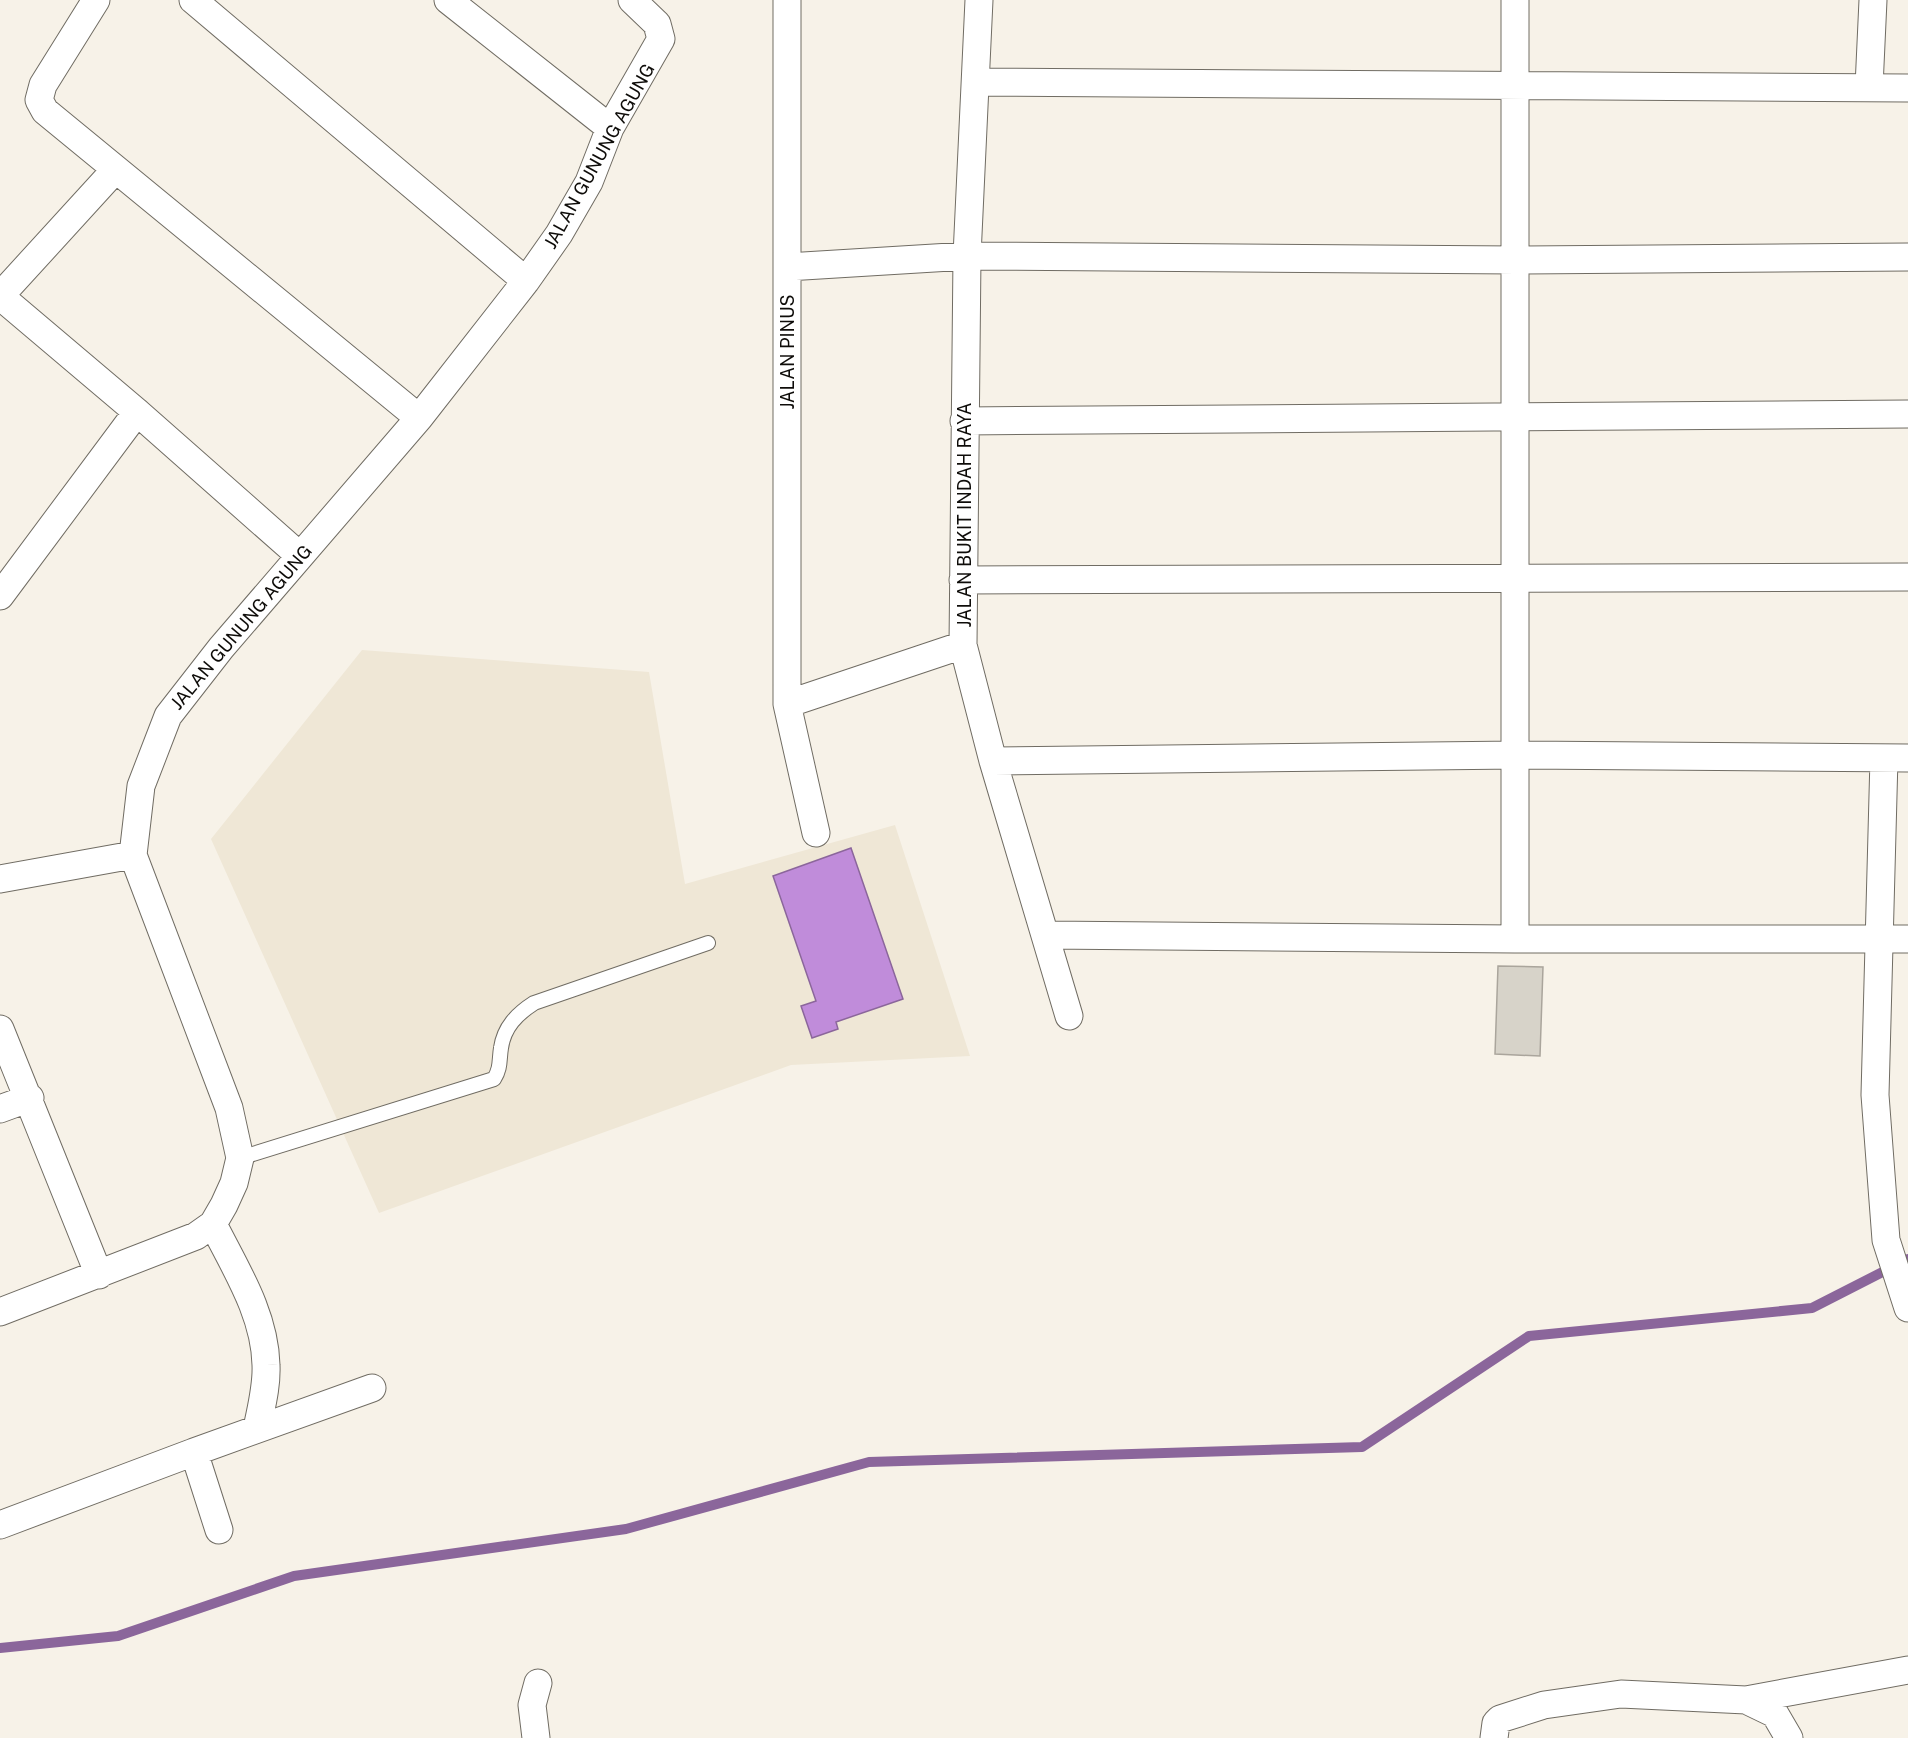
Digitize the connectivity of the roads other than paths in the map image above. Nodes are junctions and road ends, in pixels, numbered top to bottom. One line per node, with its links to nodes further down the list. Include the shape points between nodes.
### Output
1 (96, 0): 14 (street, via 43,86 39,100 45,111)
2 (193, 0): 19 (street)
3 (448, 0): 13 (street)
4 (632, 0): 13 (street, JALAN GUNUNG AGUNG, via 657,24 661,39)
5 (787, 0): 18 (street, JALAN PINUS)
6 (979, 0): 9 (street, JALAN BUKIT INDAH RAYA)
7 (1515, 0): 10 (street)
8 (1873, 0): 11 (street)
9 (976, 82): 10 (street); 15 (street, JALAN BUKIT INDAH RAYA)
10 (1514, 85): 11 (street); 17 (street)
11 (1869, 87): 12 (street)
12 (1908, 88)
13 (610, 128): 19 (street, JALAN GUNUNG AGUNG, via 589,182 560,234)
14 (115, 170): 20 (street); 24 (street)
15 (967, 256): 17 (street); 18 (street); 25 (street, JALAN BUKIT INDAH RAYA)
16 (1908, 257): 17 (street)
17 (1516, 260): 23 (street)
18 (787, 267): 32 (street, JALAN PINUS)
19 (526, 281): 24 (street, JALAN GUNUNG AGUNG)
20 (0, 296): 21 (street)
21 (137, 412): 26 (street); 30 (street)
22 (1908, 414): 23 (street)
23 (1516, 416): 25 (street); 28 (street)
24 (419, 418): 26 (street, JALAN GUNUNG AGUNG)
25 (964, 422): 29 (street, JALAN BUKIT INDAH RAYA)
26 (300, 556): 37 (street, JALAN GUNUNG AGUNG, via 168,716 141,786)
27 (1908, 577): 28 (street)
28 (1516, 578): 29 (street); 33 (street)
29 (963, 580): 31 (street, JALAN BUKIT INDAH RAYA)
30 (0, 596)
31 (963, 645): 32 (street); 35 (street, JALAN BUKIT INDAH RAYA)
32 (787, 704): 36 (street, JALAN PINUS)
33 (1517, 755): 34 (street); 35 (street); 40 (street)
34 (1896, 758): 41 (street)
35 (993, 760): 39 (street, JALAN BUKIT INDAH RAYA)
36 (816, 833)
37 (133, 855): 38 (street); 48 (street, JALAN GUNUNG AGUNG, via 229,1108)
38 (0, 879)
39 (1046, 934): 40 (street); 44 (street, JALAN BUKIT INDAH RAYA)
40 (1515, 939): 41 (street)
41 (1877, 939): 42 (street); 51 (street, via 1875,1095 1882,1203 1891,1257)
42 (1908, 939)
43 (708, 943): 48 (lane, via 534,1003 516,1016 505,1032 500,1070 494,1079)
44 (1069, 1016)
45 (0, 1029): 46 (street)
46 (30, 1098): 47 (street); 50 (street)
47 (0, 1109)
48 (240, 1158): 49 (street, JALAN GUNUNG AGUNG, via 234,1184)
49 (213, 1224): 50 (street, via 196,1236); 54 (street, via 251,1299 261,1333 266,1365)
50 (99, 1275): 52 (street)
51 (1904, 1296)
52 (0, 1312)
53 (372, 1388): 54 (street)
54 (257, 1429): 55 (street)
55 (194, 1452): 56 (street); 57 (street)
56 (0, 1525)
57 (219, 1530)
58 (1908, 1670): 60 (street)
59 (538, 1683): 61 (street, via 532,1705)
60 (1746, 1700): 62 (street, via 1621,1694 1544,1705 1500,1719); 63 (street, via 1775,1714)
61 (536, 1738)
62 (1494, 1738)
63 (1789, 1738)

